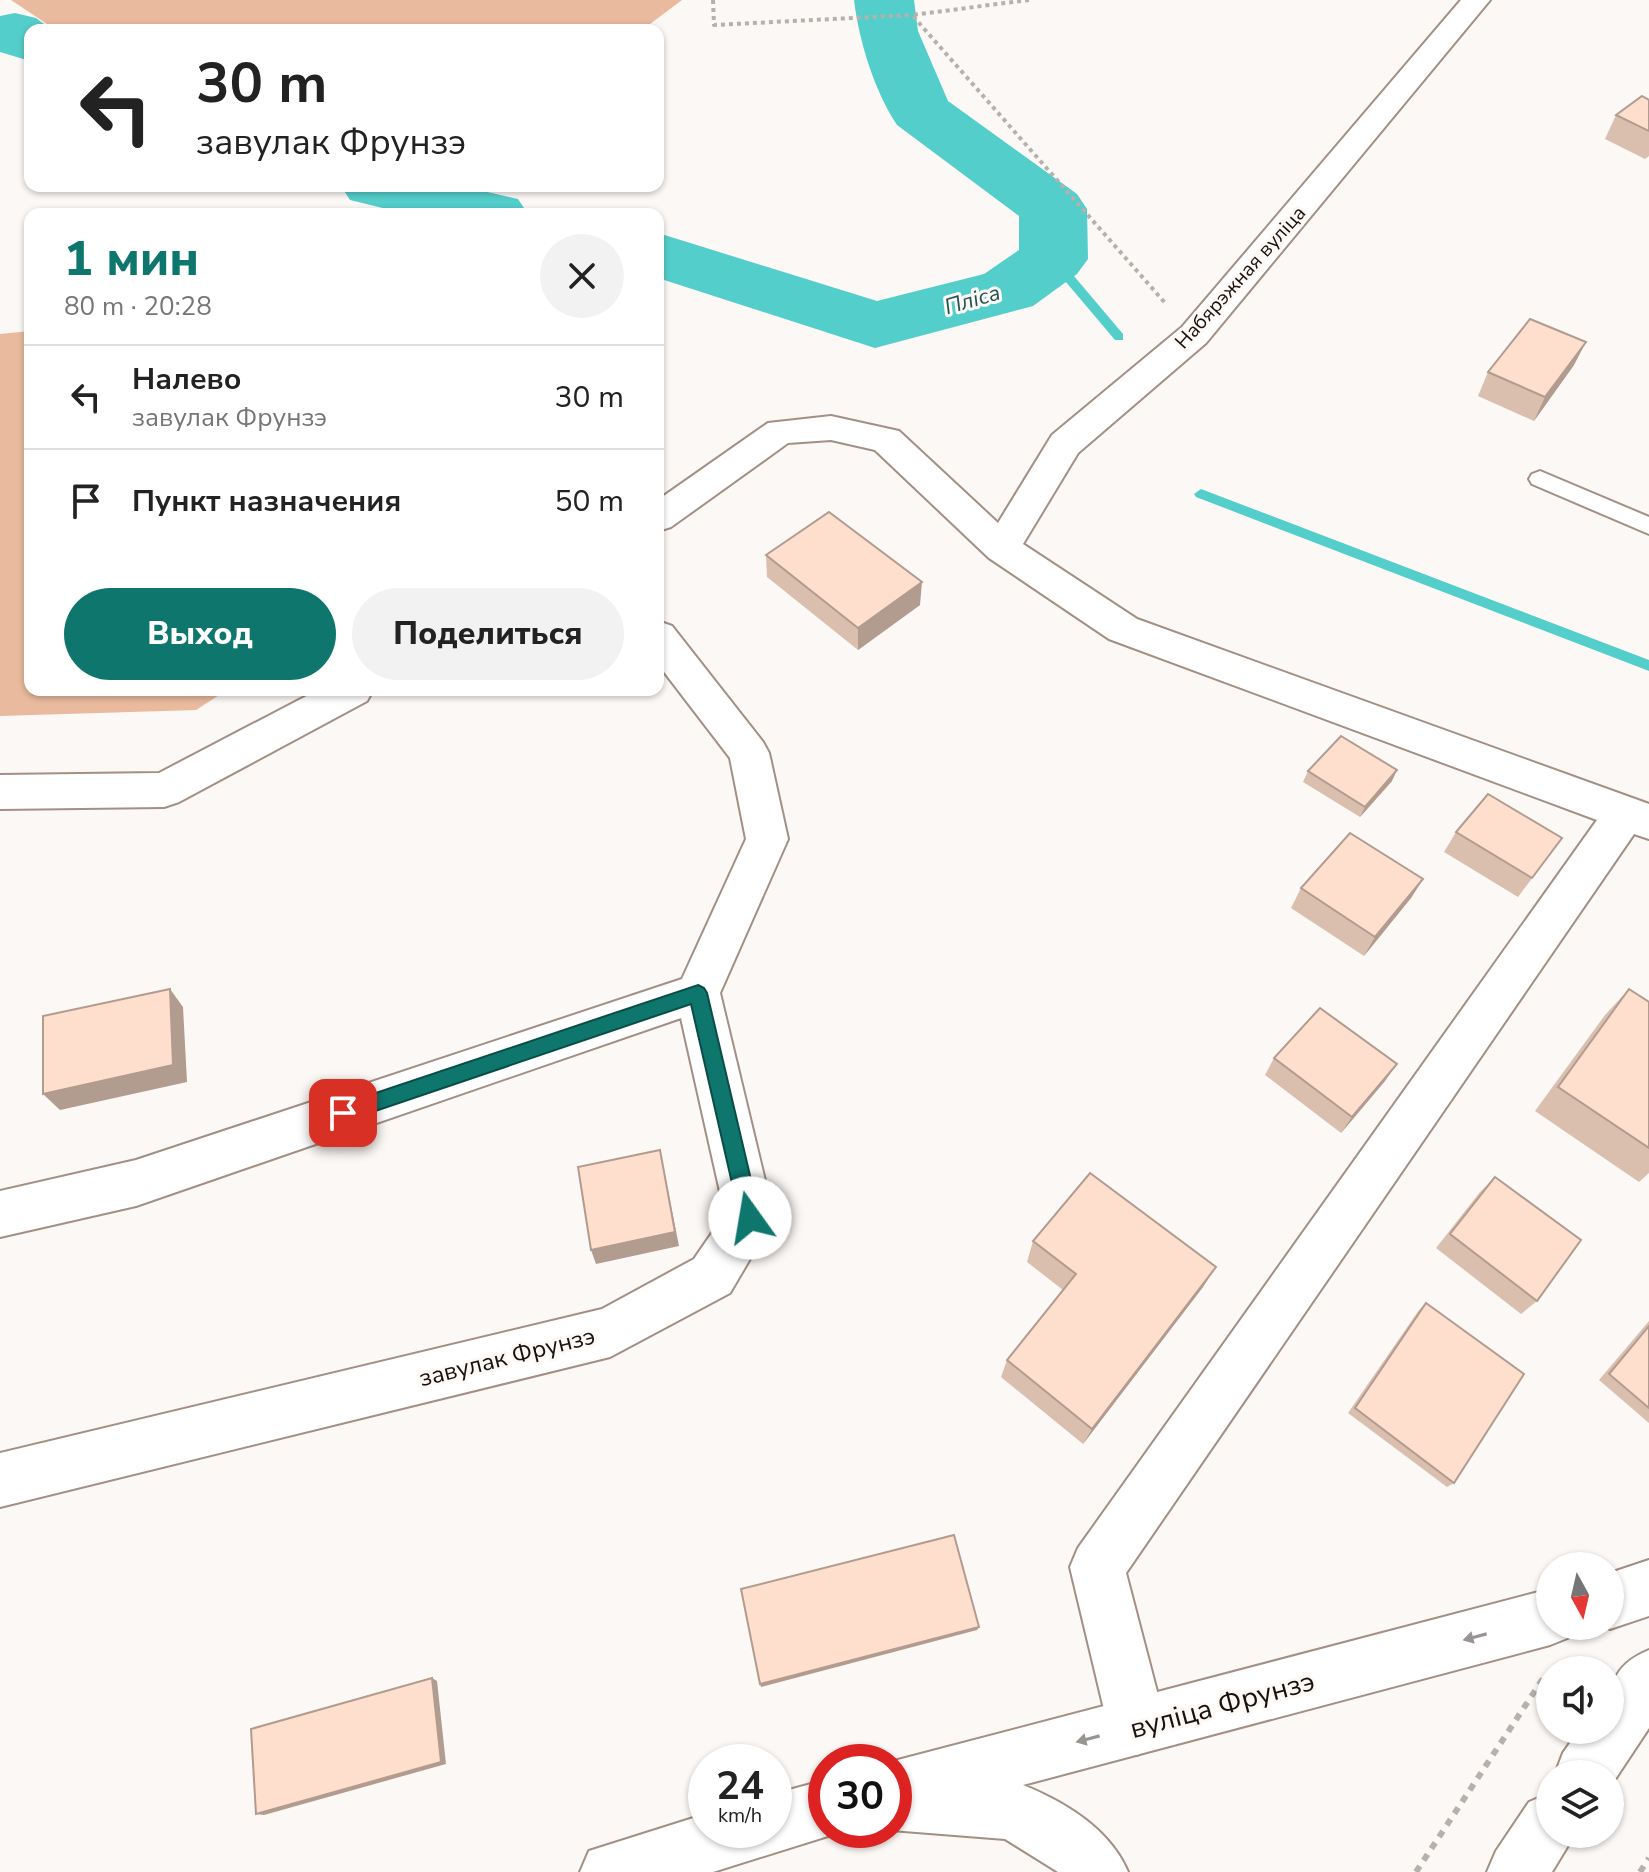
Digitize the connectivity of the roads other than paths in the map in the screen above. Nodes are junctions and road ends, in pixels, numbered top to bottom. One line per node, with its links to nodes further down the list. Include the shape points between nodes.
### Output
1 (1476, 0): 5 (street, Набярэжная вуліца, via 1194,335 1065,444)
2 (1540, 479): 4 (lane)
3 (664, 514): 5 (street, via 780,432 831,428 886,440)
4 (1649, 526)
5 (1002, 548): 9 (street, via 1123,629)
6 (664, 644): 10 (street, via 749,753 767,839)
7 (342, 696): 8 (street, via 164,790)
8 (0, 792)
9 (1638, 818): 17 (street, via 1097,1567)
10 (698, 993): 11 (street, via 136,1183); 12 (street, завулак Фрунзэ, via 750,1218 712,1276 610,1332)
11 (0, 1214)
12 (0, 1480)
13 (1649, 1588): 14 (street)
14 (1624, 1596)
15 (1551, 1641): 17 (street, вуліца Фрунзэ, one-way to 17)
16 (1649, 1678): 18 (street)
17 (1137, 1726): 19 (street, вуліца Фрунзэ, one-way to 19)
18 (1593, 1760)
19 (912, 1785)
20 (912, 1803): 24 (street, via 1012,1810 1077,1849)
21 (1536, 1844): 25 (street)
22 (693, 1848): 23 (street)
23 (610, 1872)
24 (1098, 1872)
25 (1517, 1872)

